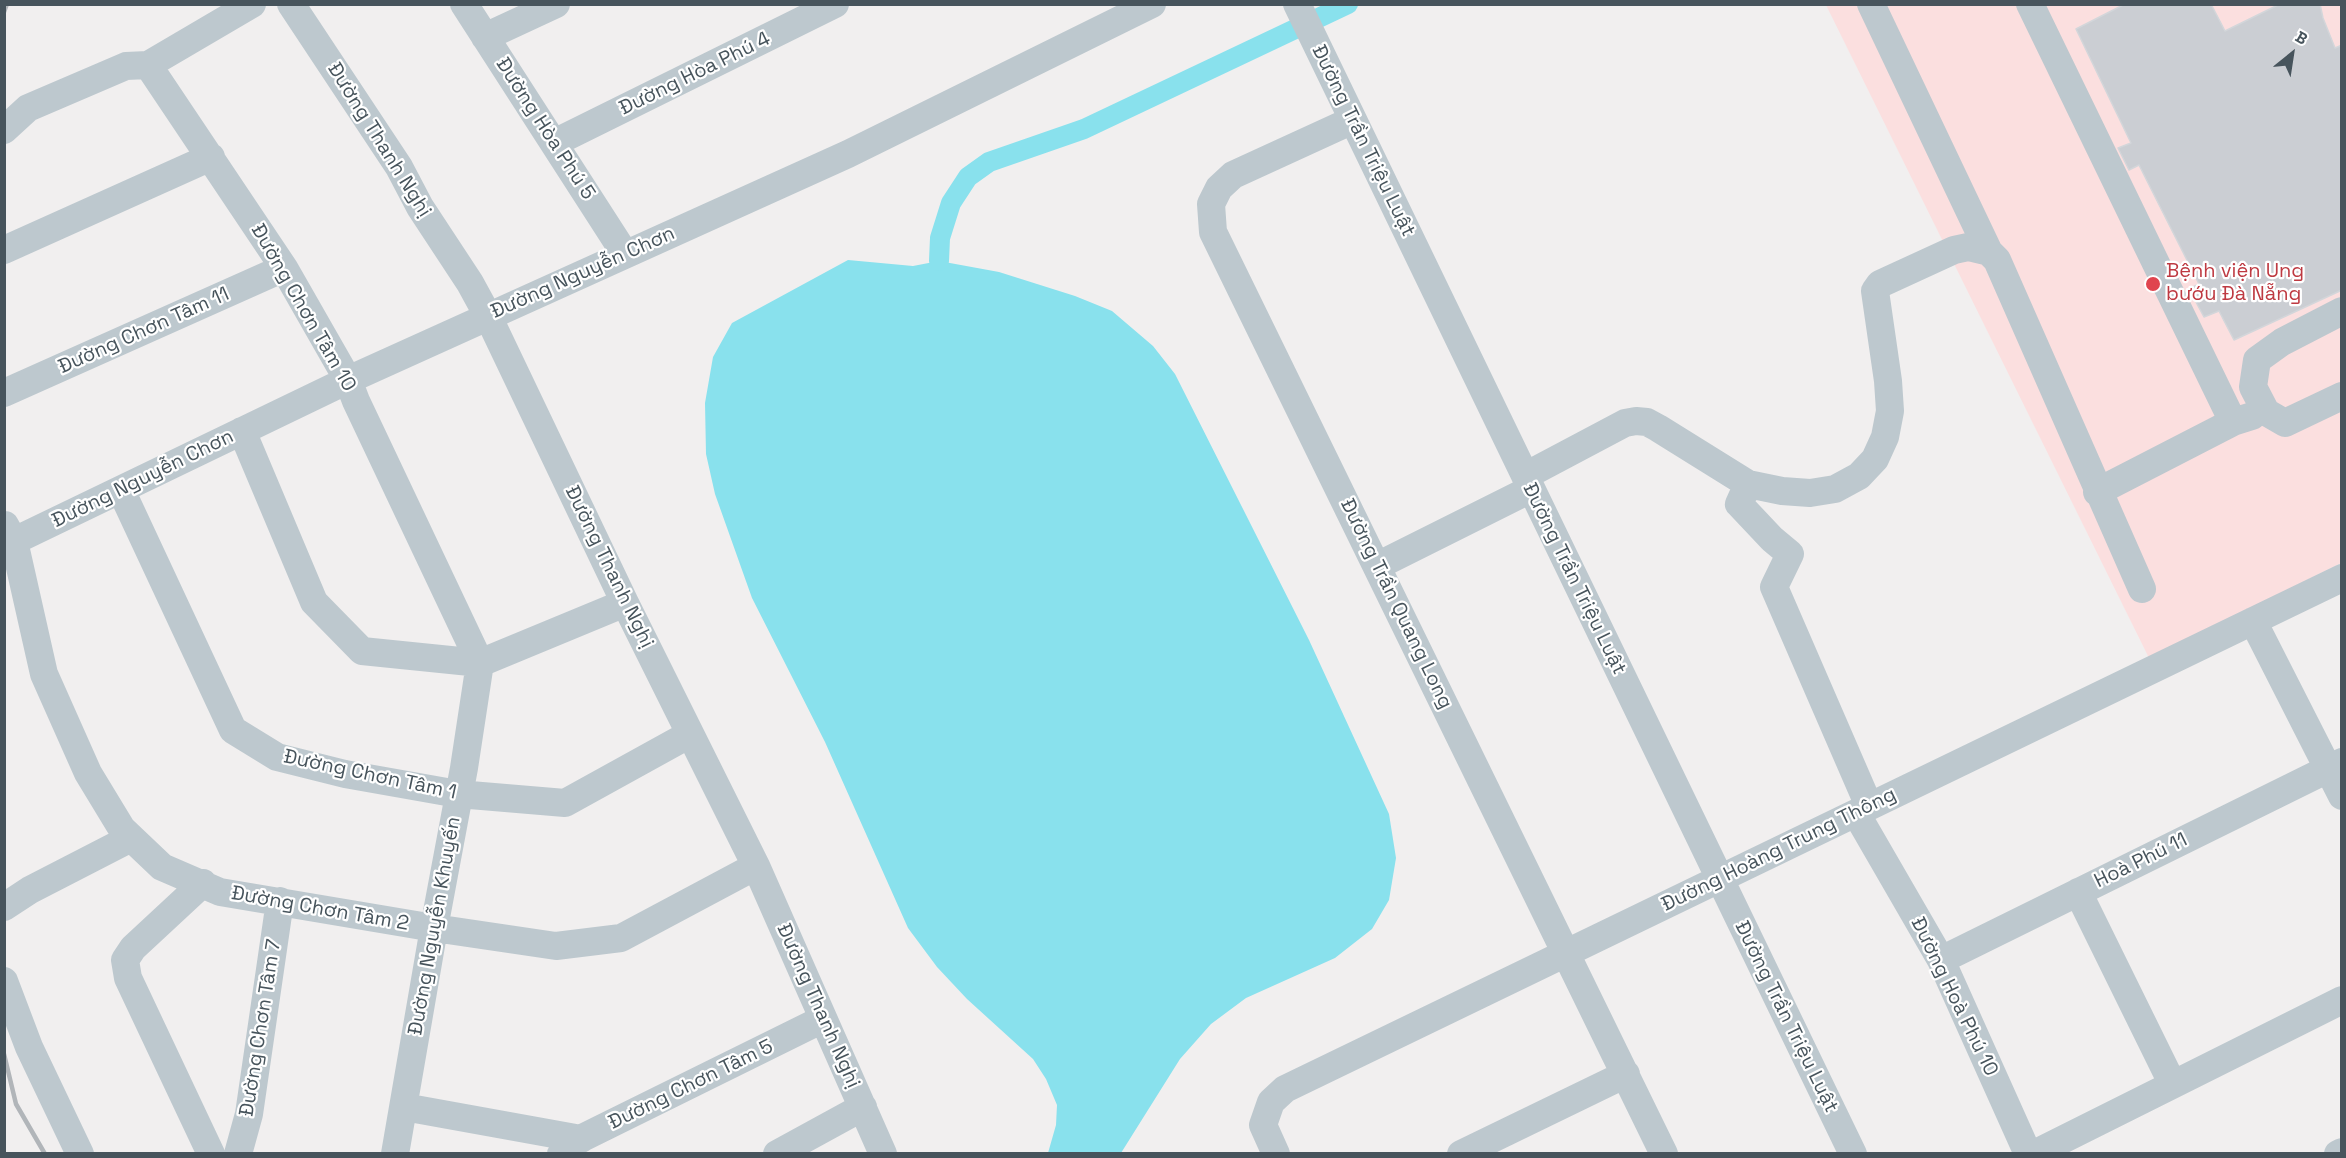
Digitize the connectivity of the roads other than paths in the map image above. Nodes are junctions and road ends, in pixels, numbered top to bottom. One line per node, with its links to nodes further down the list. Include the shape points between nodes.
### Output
1 (252, 4): 11 (street)
2 (291, 4): 21 (street, Đường Thanh Nghị, via 399,168)
3 (464, 4): 10 (street, Đường Hòa Phú 5)
4 (556, 4): 10 (street)
5 (835, 4): 14 (street, Đường Hòa Phú 4)
6 (1298, 4): 12 (street, Đường Trần Triệu Luật)
7 (1871, 4): 17 (street)
8 (2030, 4): 26 (street)
9 (1147, 6): 18 (street, Đường Nguyễn Chơn, via 848,154)
10 (485, 37): 14 (street, Đường Hòa Phú 5)
11 (148, 65): 13 (street, via 126,66 28,108); 15 (street, Đường Chơn Tâm 10)
12 (1353, 120): 28 (street, Đường Trần Triệu Luật); 33 (street, Đường Trần Quang Long, via 1233,175 1219,188 1211,204 1213,232)
13 (4, 130)
14 (554, 143): 18 (street, Đường Hòa Phú 5)
15 (211, 157): 16 (street); 19 (street, Đường Chơn Tâm 10)
16 (4, 250)
17 (1989, 252): 29 (street, via 1968,247 1954,250 1877,287 1874,295 1890,411 1875,459 1859,476 1835,489 1810,493); 31 (street, via 1997,260)
18 (625, 255): 21 (street, Đường Nguyễn Chơn)
19 (284, 268): 22 (street, Đường Chơn Tâm 10); 23 (street, Đường Chơn Tâm 11)
20 (2342, 311): 25 (street, via 2282,342 2257,360 2253,387)
21 (488, 316): 22 (street, Đường Nguyễn Chơn); 36 (street, Đường Thanh Nghị)
22 (348, 380): 27 (street, Đường Nguyễn Chơn); 38 (street, Đường Chơn Tâm 10)
23 (4, 393)
24 (2342, 396): 25 (street, via 2285,423)
25 (2266, 412): 26 (street)
26 (2233, 422): 31 (street)
27 (242, 431): 30 (street, Đường Nguyễn Chơn); 38 (street, via 314,602 362,651)
28 (1528, 483): 29 (street, via 1636,420 1658,428); 33 (street); 46 (street, Đường Trần Triệu Luật)
29 (1748, 484): 43 (street, Đường Hoà Phú 10, via 1739,504 1790,554 1774,587)
30 (121, 490): 32 (street, Đường Nguyễn Chơn); 41 (street, Đường Chơn Tâm 1, via 233,730 277,757 345,774)
31 (2097, 492): 35 (street)
32 (9, 533): 44 (street, Đường Chơn Tâm 2, via 44,674 88,773)
33 (1377, 566): 52 (street, Đường Trần Quang Long)
34 (2342, 578): 37 (street, Đường Hoàng Trung Thông)
35 (2142, 589)
36 (625, 603): 38 (street); 39 (street, Đường Thanh Nghị)
37 (2253, 621): 40 (street); 43 (street, Đường Hoàng Trung Thông)
38 (480, 663): 41 (street, Đường Nguyễn Khuyến)
39 (690, 734): 41 (street, Đường Chơn Tâm 1, via 565,803); 45 (street, Đường Thanh Nghị)
40 (2335, 766): 42 (street); 48 (street, Hoà Phú 11)
41 (458, 794): 51 (street, Đường Nguyễn Khuyến)
42 (2342, 796)
43 (1862, 810): 46 (street, Đường Hoàng Trung Thông); 53 (street, Đường Hoà Phú 10)
44 (131, 838): 47 (street, Đường Chơn Tâm 2, via 162,867); 50 (street)
45 (756, 866): 51 (street, Đường Chơn Tâm 2, via 621,938 556,946); 56 (street, Đường Thanh Nghị)
46 (1719, 879): 52 (street, Đường Hoàng Trung Thông); 71 (street, Đường Trần Triệu Luật)
47 (203, 883): 49 (street, Đường Chơn Tâm 2, via 220,892); 63 (street, via 125,960 128,978)
48 (2078, 892): 53 (street, Hoà Phú 11); 58 (street)
49 (280, 901): 51 (street, Đường Chơn Tâm 2); 64 (street, Đường Chơn Tâm 7, via 249,1114)
50 (4, 907)
51 (434, 928): 59 (street, Đường Nguyễn Khuyến)
52 (1566, 953): 57 (street, Đường Trần Quang Long); 68 (street, Đường Hoàng Trung Thông, via 1285,1089 1271,1102 1263,1125)
53 (1941, 960): 72 (street, Đường Hoà Phú 10)
54 (4, 981): 62 (street, via 29,1047)
55 (2342, 1000): 58 (street)
56 (823, 1019): 60 (street, Đường Thanh Nghị); 61 (street, Đường Chơn Tâm 5)
57 (1626, 1074): 69 (street); 70 (street, Đường Trần Quang Long)
58 (2172, 1083): 73 (street)
59 (404, 1107): 61 (street); 65 (street, Đường Nguyễn Khuyến)
60 (863, 1107): 66 (street); 67 (street, Đường Thanh Nghị)
61 (571, 1146)
62 (80, 1154)
63 (211, 1154)
64 (238, 1154)
65 (396, 1154)
66 (777, 1154)
67 (883, 1154)
68 (1276, 1154)
69 (1461, 1154)
70 (1665, 1154)
71 (1853, 1154)
72 (2028, 1154)
73 (2034, 1154)

